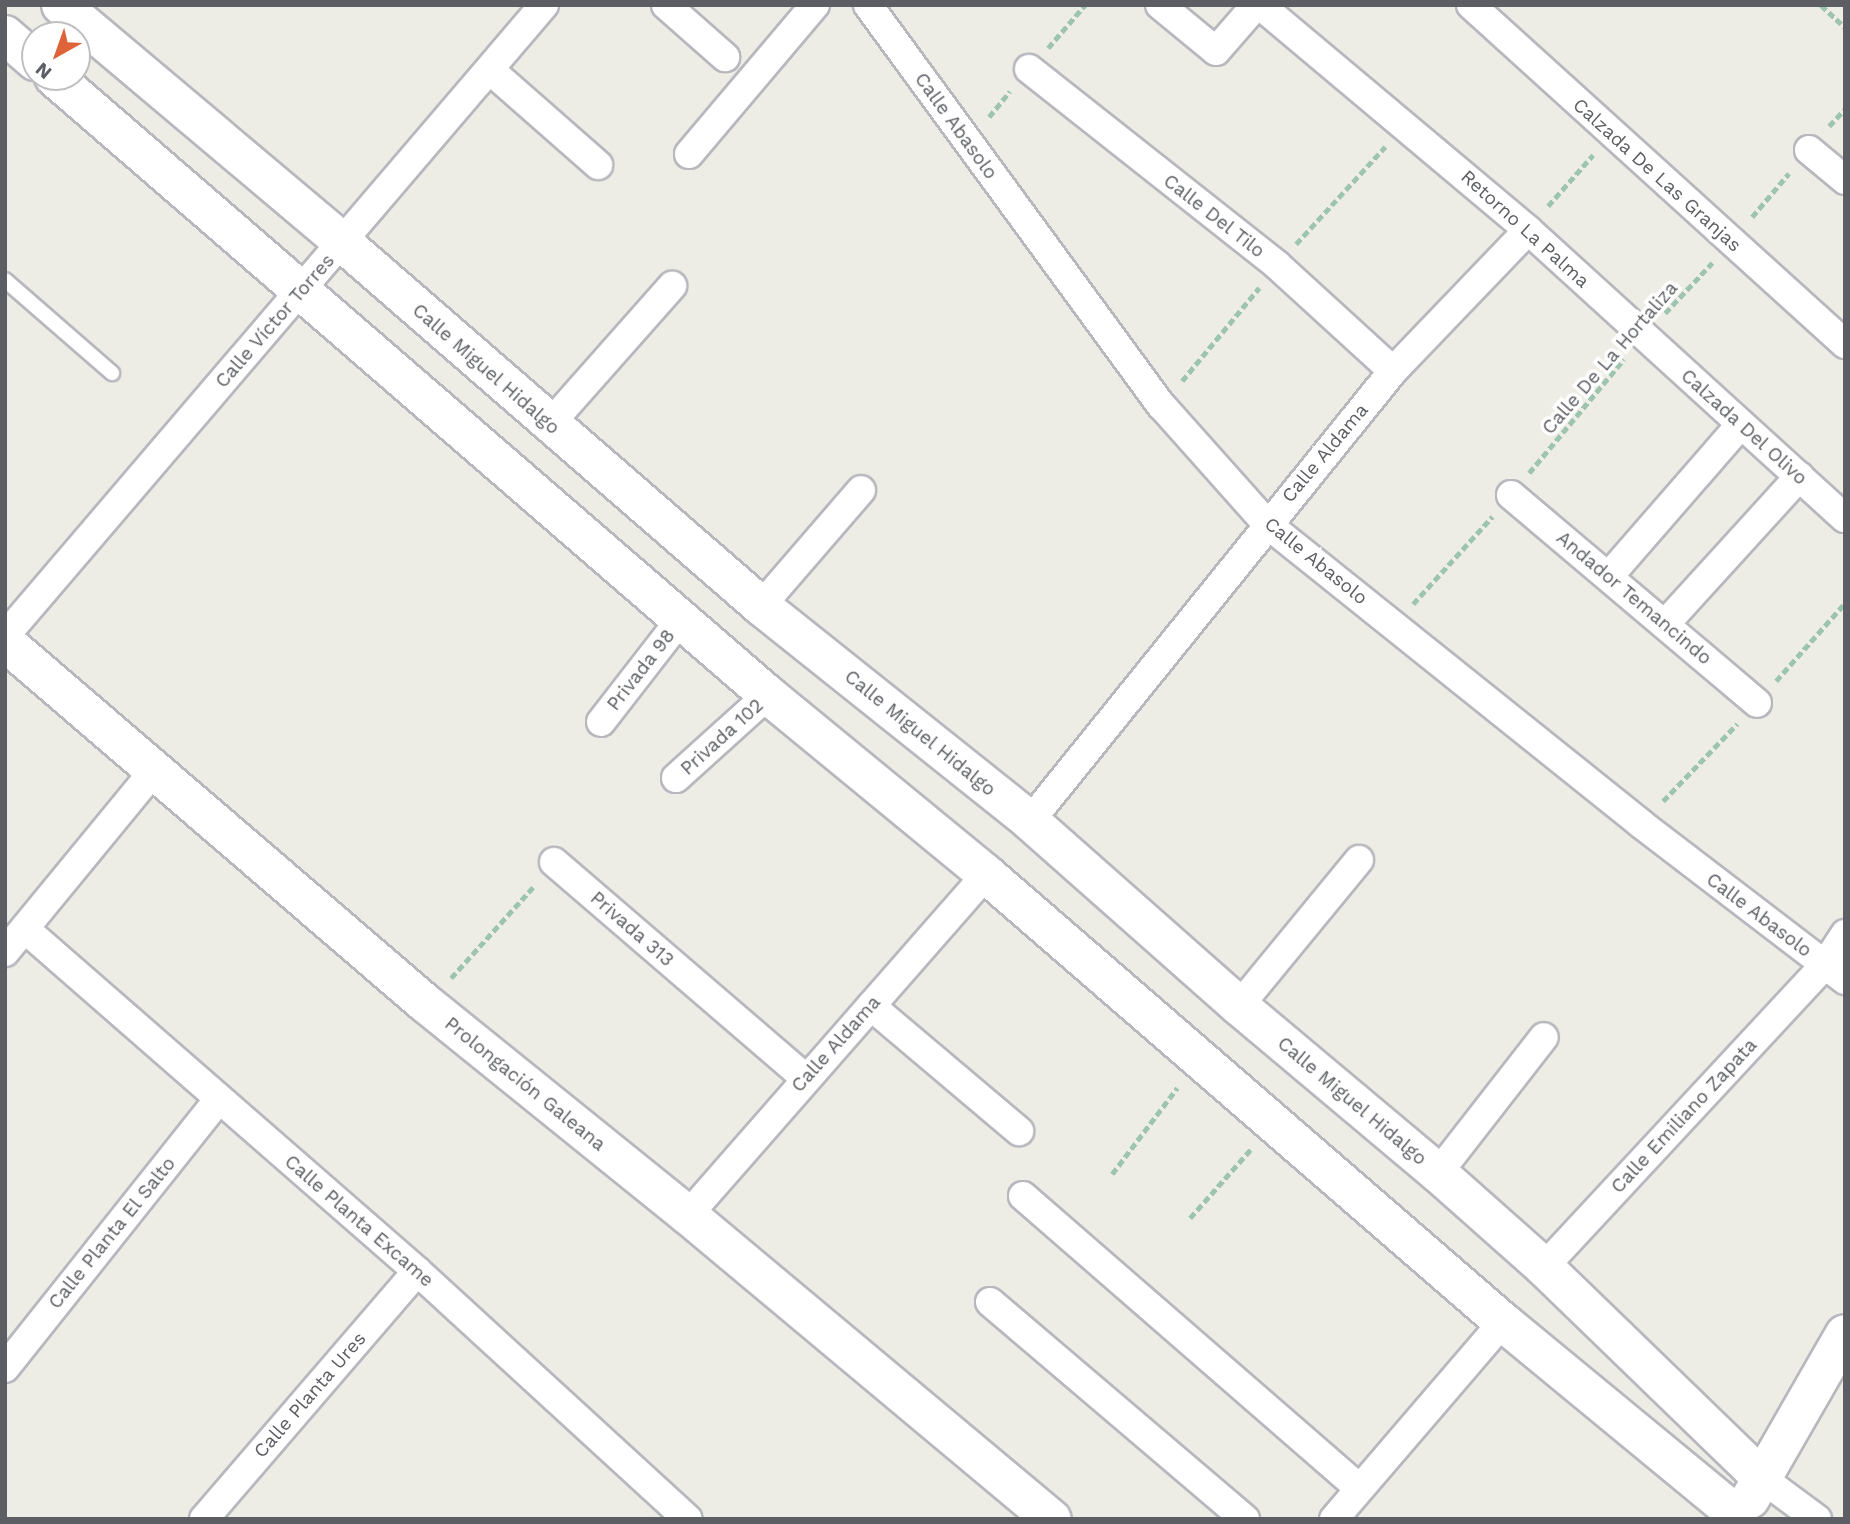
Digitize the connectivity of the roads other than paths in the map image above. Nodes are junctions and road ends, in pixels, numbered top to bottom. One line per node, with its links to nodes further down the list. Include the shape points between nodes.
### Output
1 (61, 5): 20 (main road, Calle Miguel Hidalgo)
2 (544, 5): 13 (street, Calle Víctor Torres)
3 (666, 5): 11 (street)
4 (815, 5): 16 (street)
5 (868, 5): 34 (street, Calle Abasolo, via 1162,407)
6 (1160, 5): 7 (street, via 1216,51)
7 (1258, 5): 19 (street, Retorno La Palma, via 1406,123)
8 (1490, 11): 25 (street, Calzada De Las Granjas, via 1612,133)
9 (5, 35): 10 (main road)
10 (21, 49)
11 (725, 57)
12 (1028, 69): 26 (street, Calle Del Tilo, via 1277,265)
13 (490, 70): 17 (street); 20 (street, Calle Víctor Torres)
14 (70, 91): 23 (main road)
15 (1809, 150): 18 (street)
16 (689, 154)
17 (598, 165)
18 (1845, 180)
19 (1528, 230): 24 (street, Retorno La Palma); 26 (street, Calle Aldama)
20 (342, 242): 23 (street, Calle Víctor Torres); 29 (main road, Calle Miguel Hidalgo)
21 (5, 280): 27 (lane)
22 (672, 285): 29 (street)
23 (300, 290): 37 (main road); 39 (street, Calle Víctor Torres)
24 (1643, 337): 28 (street, Calzada Del Olivo)
25 (1845, 344)
26 (1393, 371): 34 (street, Calle Aldama)
27 (112, 373)
28 (1741, 424): 30 (street, Calzada Del Olivo); 35 (street)
29 (549, 425): 36 (main road, Calle Miguel Hidalgo)
30 (1800, 476): 33 (street, Calzada Del Olivo); 38 (street)
31 (861, 490): 36 (street)
32 (1511, 495): 35 (street, Andador Temancindo)
33 (1845, 518)
34 (1267, 524): 46 (street, Calle Aldama); 53 (street, Calle Abasolo, via 1641,824)
35 (1609, 576): 38 (street, Andador Temancindo)
36 (761, 606): 46 (main road, Calle Miguel Hidalgo)
37 (681, 619): 41 (main road); 43 (street, Privada 98)
38 (1667, 622): 42 (street, Andador Temancindo)
39 (5, 636)
40 (5, 642): 44 (main road, Prolongación Galeana)
41 (768, 695): 45 (street, Privada 102); 49 (main road)
42 (1757, 703)
43 (601, 722)
44 (153, 772): 50 (street); 62 (main road, Prolongación Galeana, via 425,1003)
45 (676, 778)
46 (1030, 821): 55 (main road, Calle Miguel Hidalgo)
47 (1359, 860): 55 (street)
48 (554, 862): 57 (street, Privada 313)
49 (986, 874): 54 (street, Calle Aldama); 66 (main road)
50 (24, 929): 52 (street); 58 (street, Calle Planta Excame)
51 (1845, 934): 53 (street, Calle Emiliano Zapata)
52 (5, 952)
53 (1835, 972): 63 (street, Calle Emiliano Zapata)
54 (871, 1006): 57 (street, Calle Aldama); 59 (street)
55 (1239, 1006): 60 (main road, Calle Miguel Hidalgo)
56 (1544, 1037): 60 (street)
57 (805, 1078): 62 (street, Calle Aldama)
58 (219, 1099): 64 (street, Calle Planta Excame); 68 (street, Calle Planta El Salto)
59 (1018, 1131)
60 (1438, 1173): 63 (main road, Calle Miguel Hidalgo)
61 (1023, 1196): 70 (street)
62 (688, 1215): 74 (main road, Prolongación Galeana)
63 (1544, 1267): 69 (main road, Calle Miguel Hidalgo)
64 (417, 1271): 72 (street, Calle Planta Ures); 73 (street, Calle Planta Excame)
65 (990, 1302): 75 (street)
66 (1503, 1322): 70 (street); 71 (main road)
67 (1845, 1334): 69 (main road)
68 (5, 1368)
69 (1763, 1479): 71 (main road); 77 (street)
70 (1359, 1488): 76 (street)
71 (1738, 1517)
72 (204, 1519)
73 (688, 1519)
74 (1052, 1519)
75 (1245, 1519)
76 (1334, 1519)
77 (1817, 1519)

